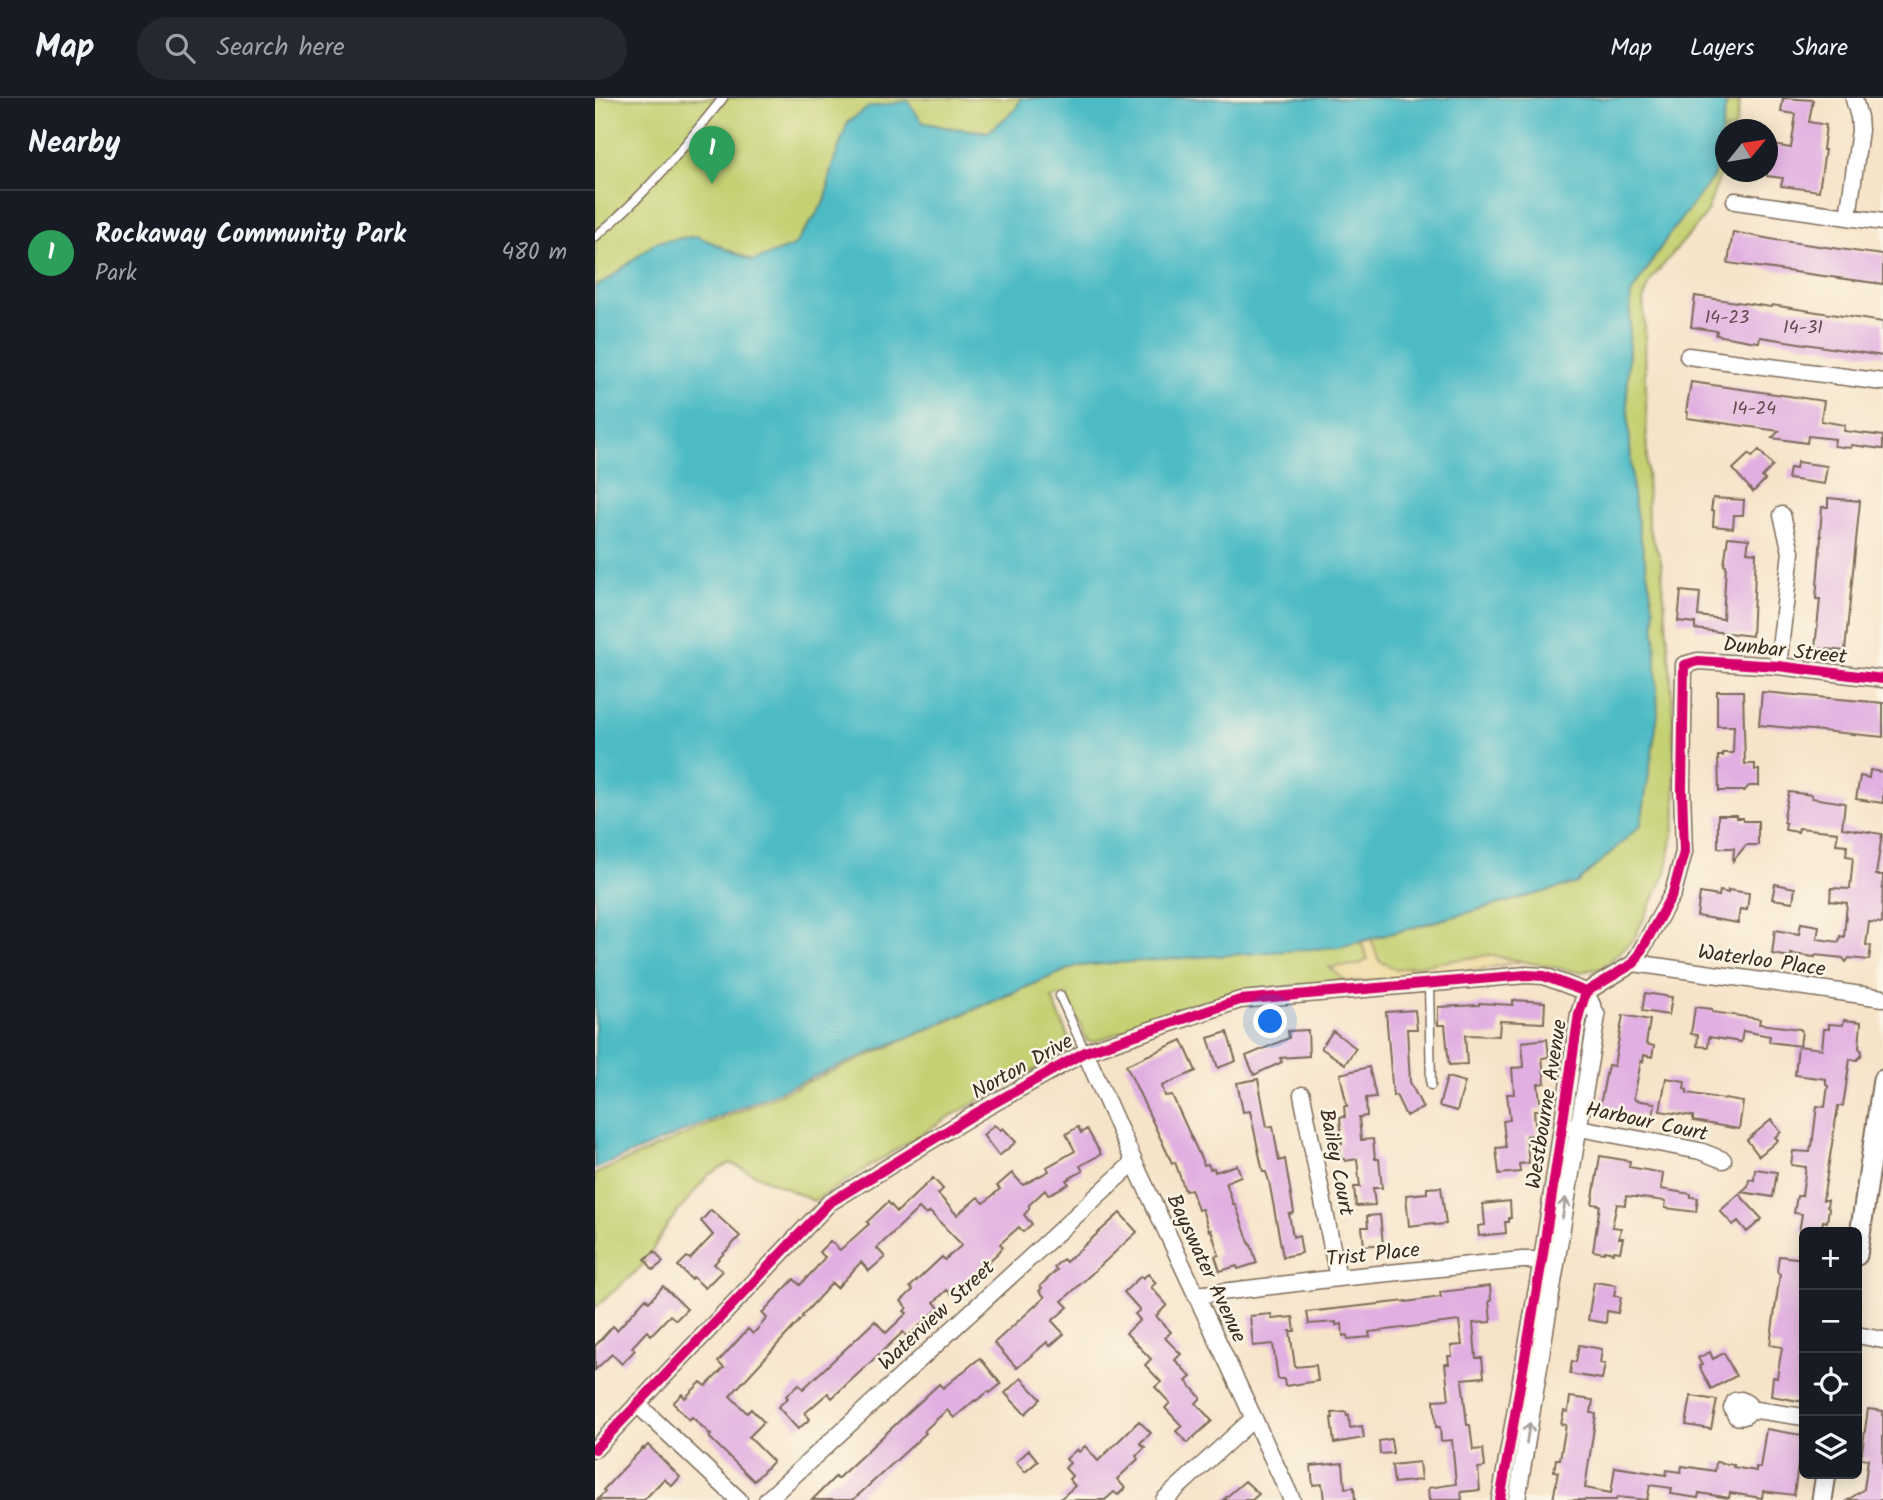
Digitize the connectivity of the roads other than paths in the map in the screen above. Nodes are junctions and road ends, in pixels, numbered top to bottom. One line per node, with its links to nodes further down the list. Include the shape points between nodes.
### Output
1 (723, 98): 6 (lane, via 658,177)
2 (1854, 99): 4 (street, via 1860,130)
3 (1735, 201): 4 (street)
4 (1848, 217): 5 (street)
5 (1883, 222)
6 (595, 237)
7 (1688, 356): 8 (street)
8 (1883, 382)
9 (1782, 515): 10 (street, via 1791,552)
10 (1778, 666): 11 (street, Dunbar Street); 12 (street, Dunbar Street, via 1698,661 1684,665 1684,852 1673,893)
11 (1883, 679)
12 (1634, 963): 14 (street); 16 (street, Waterloo Place)
13 (1429, 984): 14 (street, Norton Drive, via 1526,975 1544,976); 17 (street, Norton Drive, via 1240,1000); 19 (lane)
14 (1586, 992): 21 (street, Westbourne Avenue, via 1579,1014)
15 (1060, 996): 17 (lane)
16 (1883, 998)
17 (1086, 1052): 23 (street, Bayswater Avenue); 30 (street, Norton Drive, via 829,1203)
18 (1883, 1080): 24 (street)
19 (1431, 1085)
20 (1302, 1095): 26 (street, Bailey Court)
21 (1570, 1126): 22 (street, Harbour Court, via 1700,1151); 25 (street, Westbourne Avenue)
22 (1723, 1160)
23 (1134, 1161): 27 (street, Bayswater Avenue); 37 (street, Waterview Street)
24 (1861, 1227)
25 (1549, 1262): 26 (street, Trist Place, via 1522,1260); 40 (street, Westbourne Avenue); 41 (street, Westbourne Avenue, one-way to 25)
26 (1338, 1278): 27 (street, Trist Place)
27 (1196, 1295): 33 (street, Bayswater Avenue)
28 (1862, 1336): 29 (street)
29 (1883, 1340)
30 (637, 1405): 34 (street, Norton Drive); 36 (street)
31 (1749, 1409): 32 (street)
32 (1799, 1416)
33 (1254, 1418): 38 (street); 39 (street, Bayswater Avenue)
34 (595, 1449)
35 (1825, 1479): 42 (street)
36 (739, 1500)
37 (767, 1500)
38 (1164, 1500)
39 (1292, 1500)
40 (1500, 1500)
41 (1517, 1500)
42 (1822, 1500)

